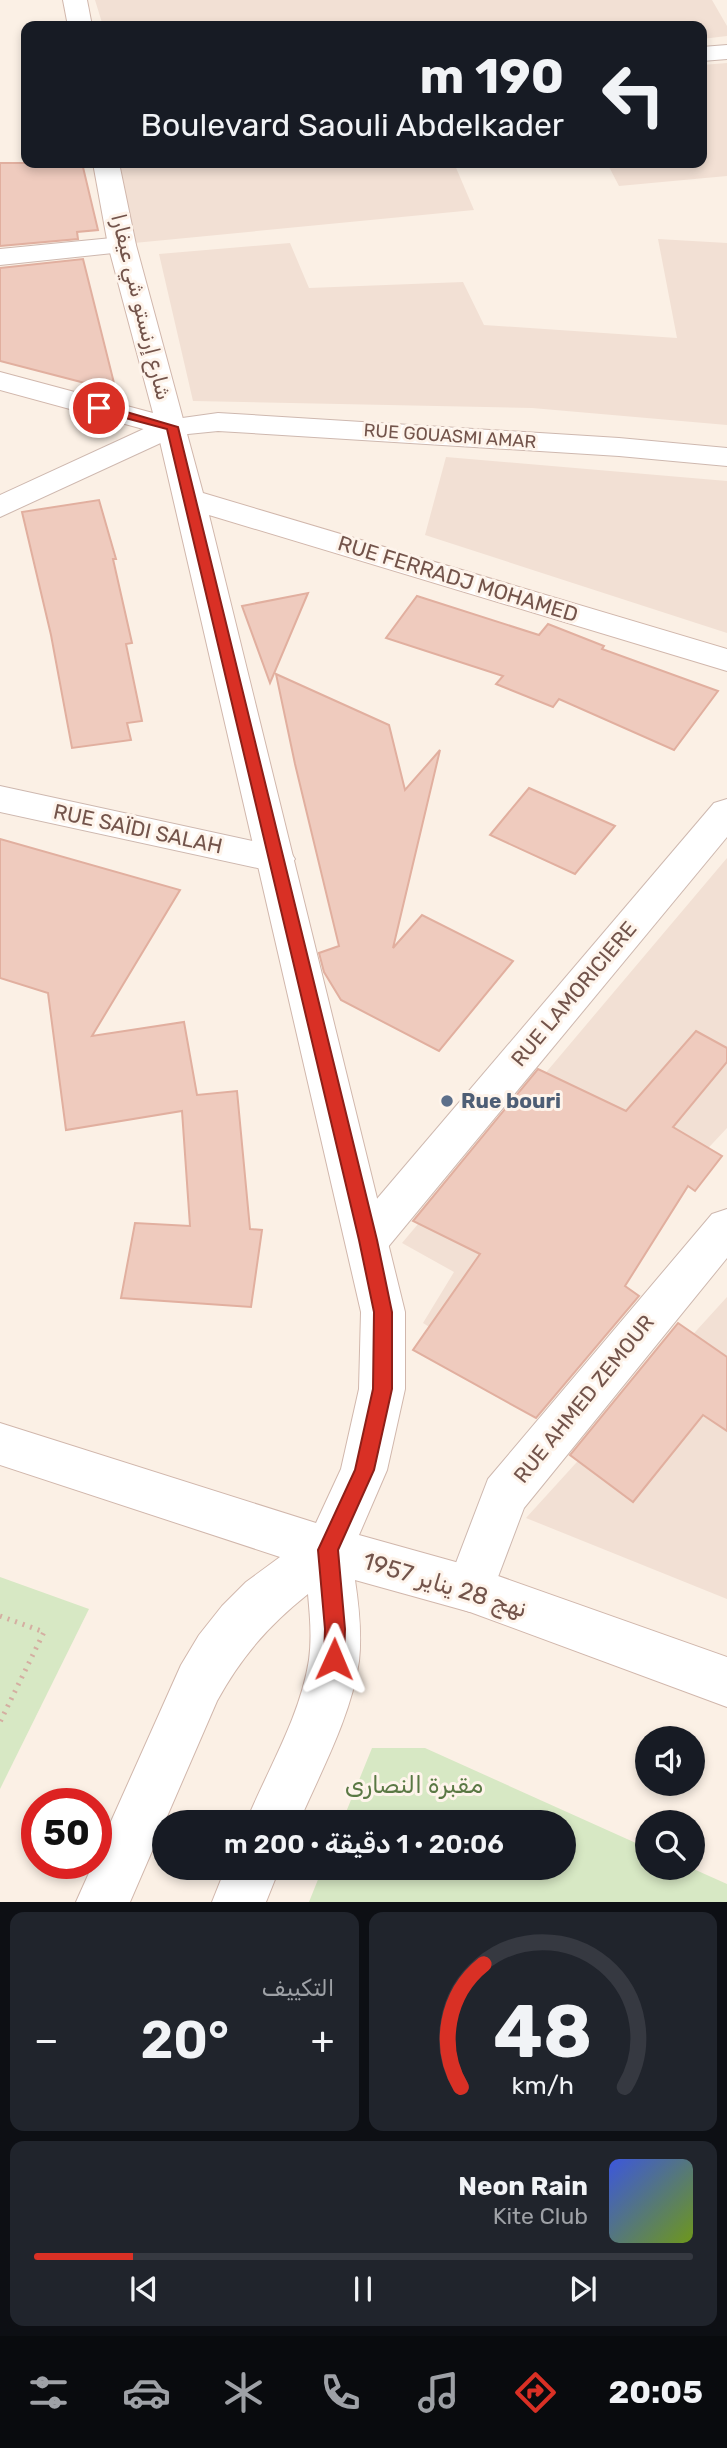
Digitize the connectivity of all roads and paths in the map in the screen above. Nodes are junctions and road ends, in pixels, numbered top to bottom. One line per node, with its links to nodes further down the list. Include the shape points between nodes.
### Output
1 (75, 0): 2 (street)
2 (79, 21)
3 (727, 52): 4 (street)
4 (707, 54)
5 (107, 168): 6 (street, شارع إرنستو شي عيفارا)
6 (122, 245): 7 (street); 9 (street, شارع إرنستو شي عيفارا)
7 (0, 257)
8 (0, 381): 9 (street)
9 (172, 427): 10 (street, RUE GOUASMI AMAR, via 218,422); 11 (street, شارع إرنستو شي عيفارا); 12 (street)
10 (727, 457)
11 (190, 499): 13 (street, RUE FERRADJ MOHAMED); 16 (street, شارع إرنستو شي عيفارا)
12 (0, 507)
13 (727, 660)
14 (0, 799): 16 (street, RUE SAÏDI SALAH)
15 (727, 812): 18 (street, RUE LAMORICIERE)
16 (276, 859): 18 (street, شارع إرنستو شي عيفارا)
17 (727, 1227): 21 (street, RUE AHMED ZEMOUR, via 505,1495)
18 (368, 1240): 20 (street, شارع إرنستو شي عيفارا, via 383,1312 382,1389 364,1470)
19 (0, 1444): 20 (street, نهج 28 يناير 1957)
20 (328, 1550): 21 (street, نهج 28 يناير 1957); 25 (street, شارع إرنستو شي عيفارا, via 334,1659 327,1691); 27 (street, شارع إرنستو شي عيفارا, via 263,1599 217,1652 199,1683)
21 (470, 1589): 23 (street, نهج 28 يناير 1957)
22 (0, 1616): 24 (path, via 44,1632)
23 (727, 1682)
24 (0, 1722)
25 (277, 1810)
26 (248, 1880): 28 (street)
27 (103, 1902)
28 (239, 1902)

